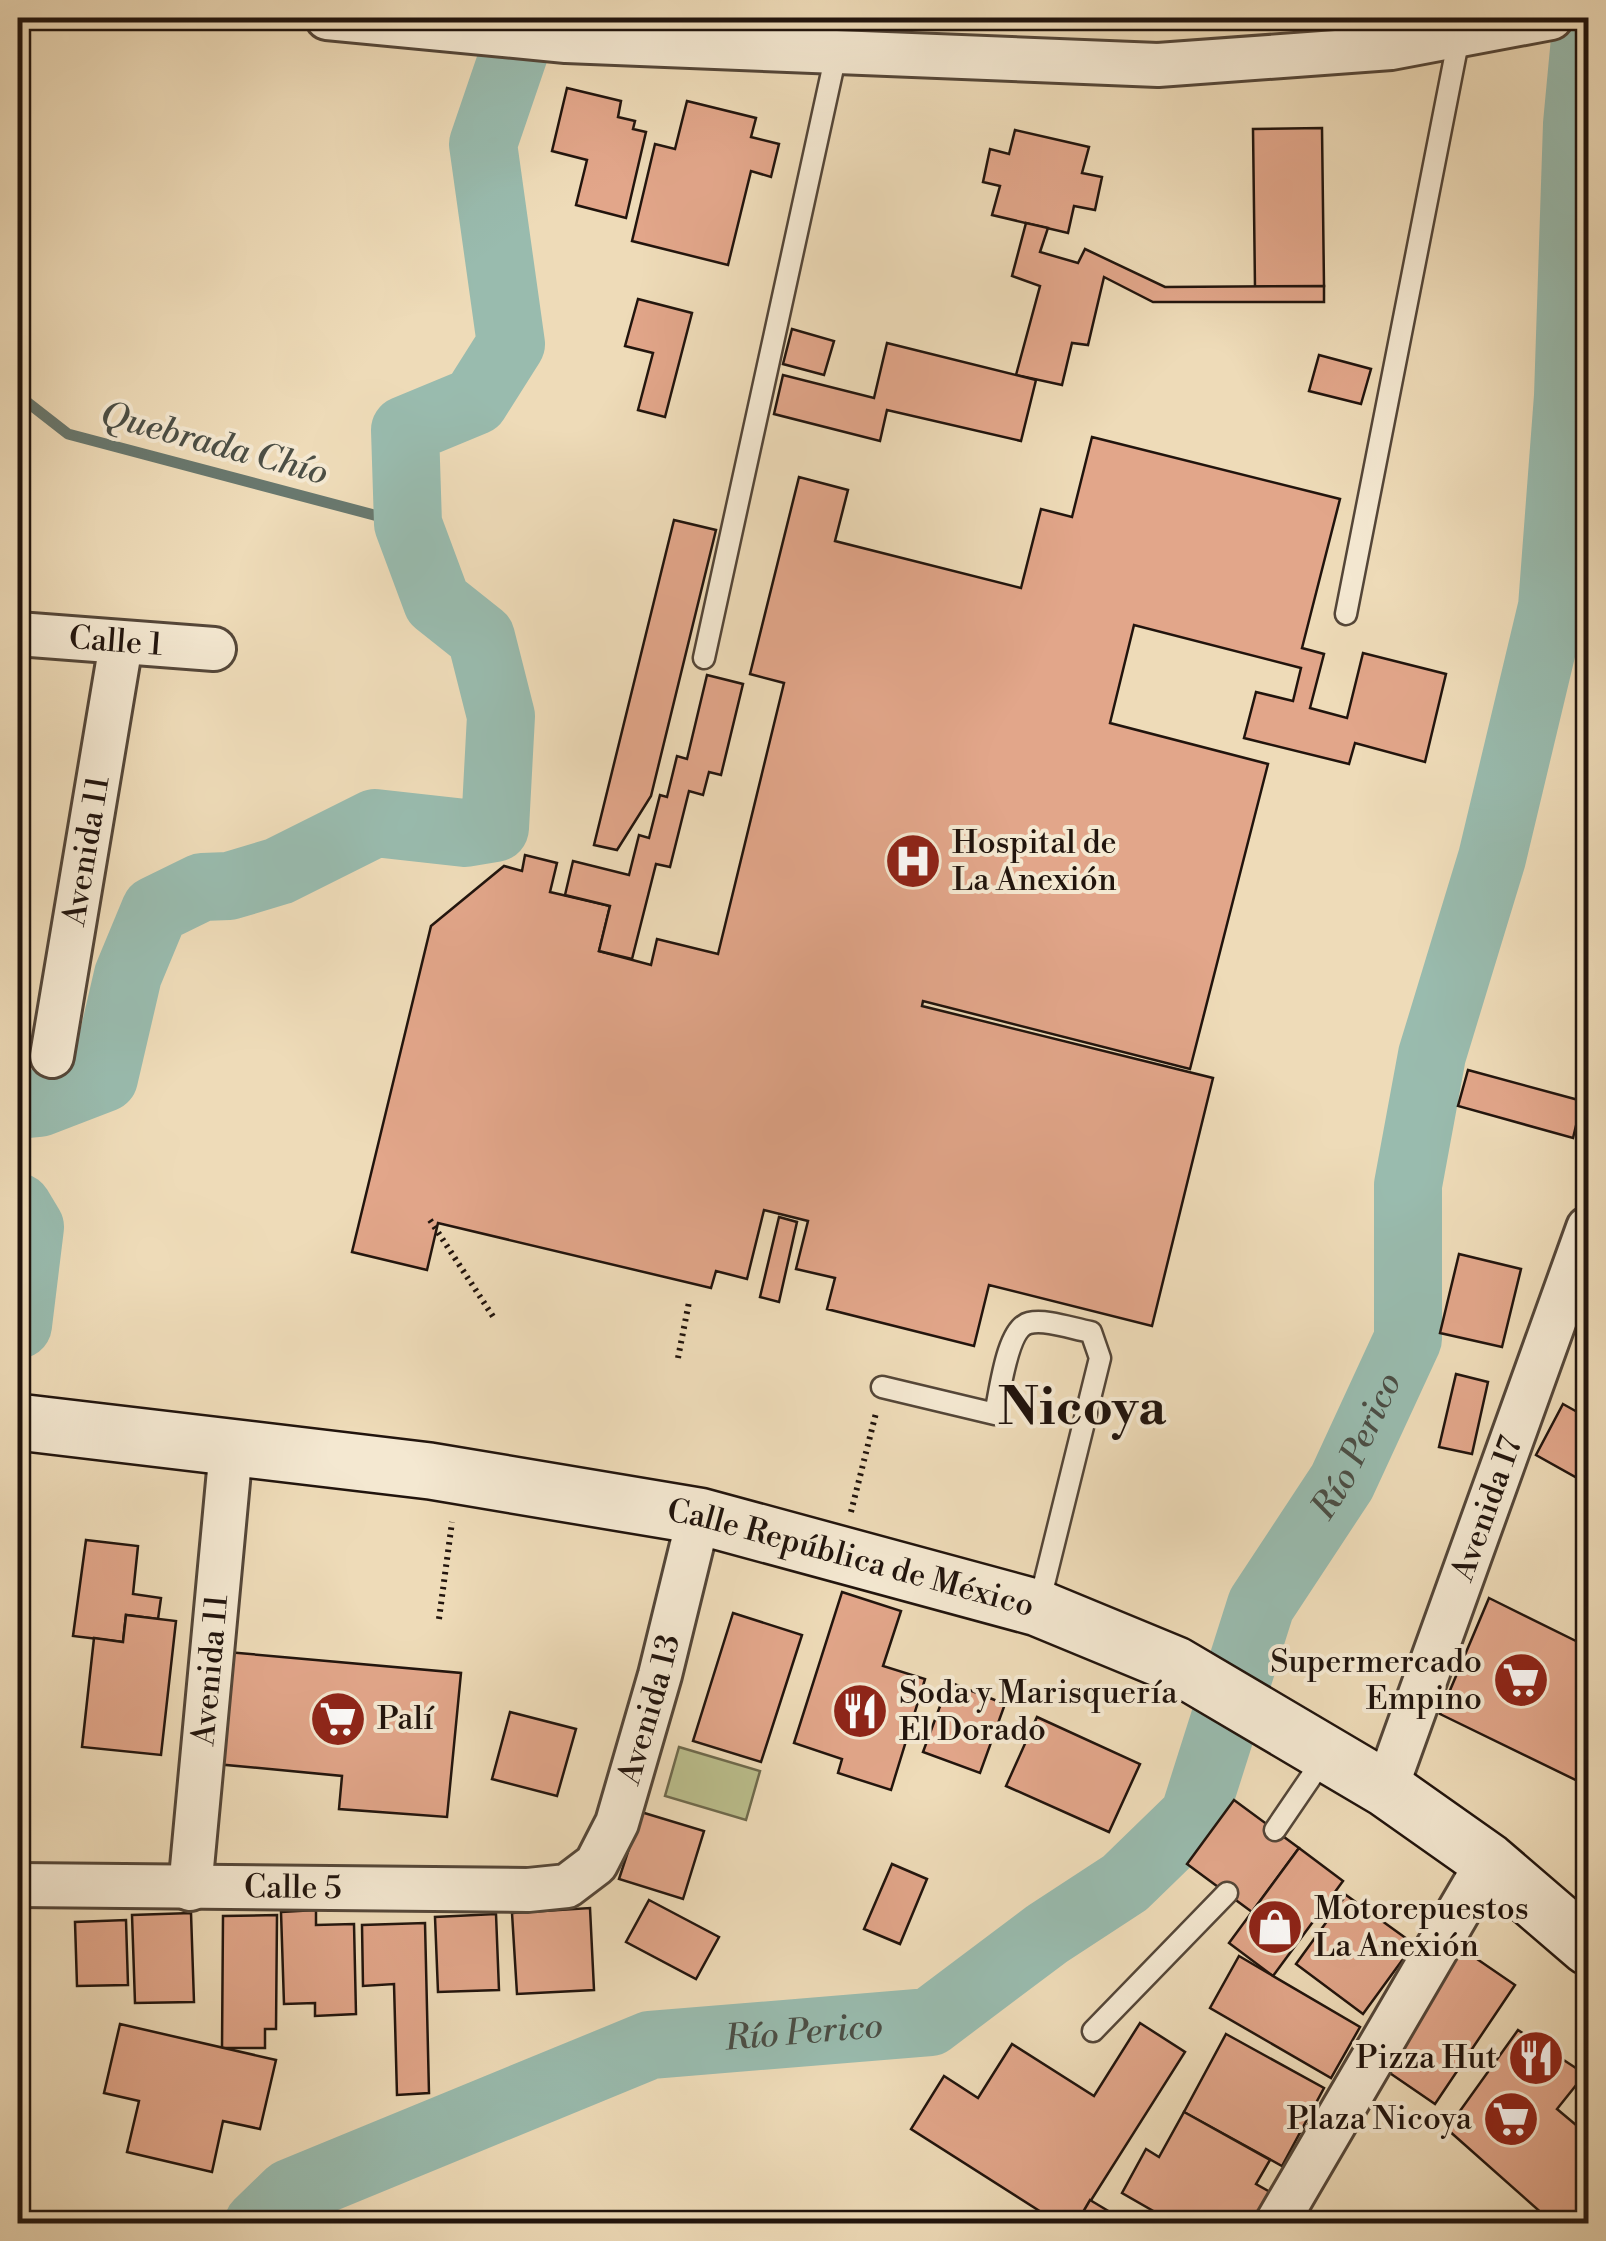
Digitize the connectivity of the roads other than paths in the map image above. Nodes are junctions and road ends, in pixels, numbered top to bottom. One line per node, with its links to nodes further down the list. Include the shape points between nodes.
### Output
1 (338, 18): 5 (street, via 566,41)
2 (1551, 18): 4 (street)
3 (1398, 33): 4 (street); 5 (street, via 1158,65)
4 (1459, 37): 6 (lane)
5 (836, 54): 10 (lane)
6 (1346, 614)
7 (18, 634): 8 (street, Calle 1)
8 (121, 644): 9 (street, Calle 1); 11 (street, Avenida 11)
9 (214, 649)
10 (704, 658)
11 (52, 1056)
12 (1588, 1228): 19 (street, Avenida 17)
13 (882, 1387): 17 (lane, via 994,1414 1012,1334 1026,1323 1091,1332 1100,1358)
14 (29, 1423): 15 (main road, Calle República de México)
15 (231, 1449): 16 (main road, Calle República de México, via 459,1476); 24 (street, Avenida 11)
16 (698, 1516): 17 (main road, Calle República de México); 23 (street, Avenida 13, via 617,1822 596,1864)
17 (1038, 1608): 18 (main road, Calle República de México, via 1176,1664)
18 (1328, 1754): 19 (main road, Calle República de México); 20 (lane)
19 (1386, 1789): 21 (main road, Calle República de México)
20 (1275, 1830)
21 (1488, 1861): 26 (main road, Calle República de México); 28 (street)
22 (18, 1885): 24 (street, Calle 5)
23 (567, 1886): 24 (street, Calle 5)
24 (190, 1889)
25 (1226, 1893): 27 (lane)
26 (1588, 1947)
27 (1093, 2030)
28 (1276, 2224)

